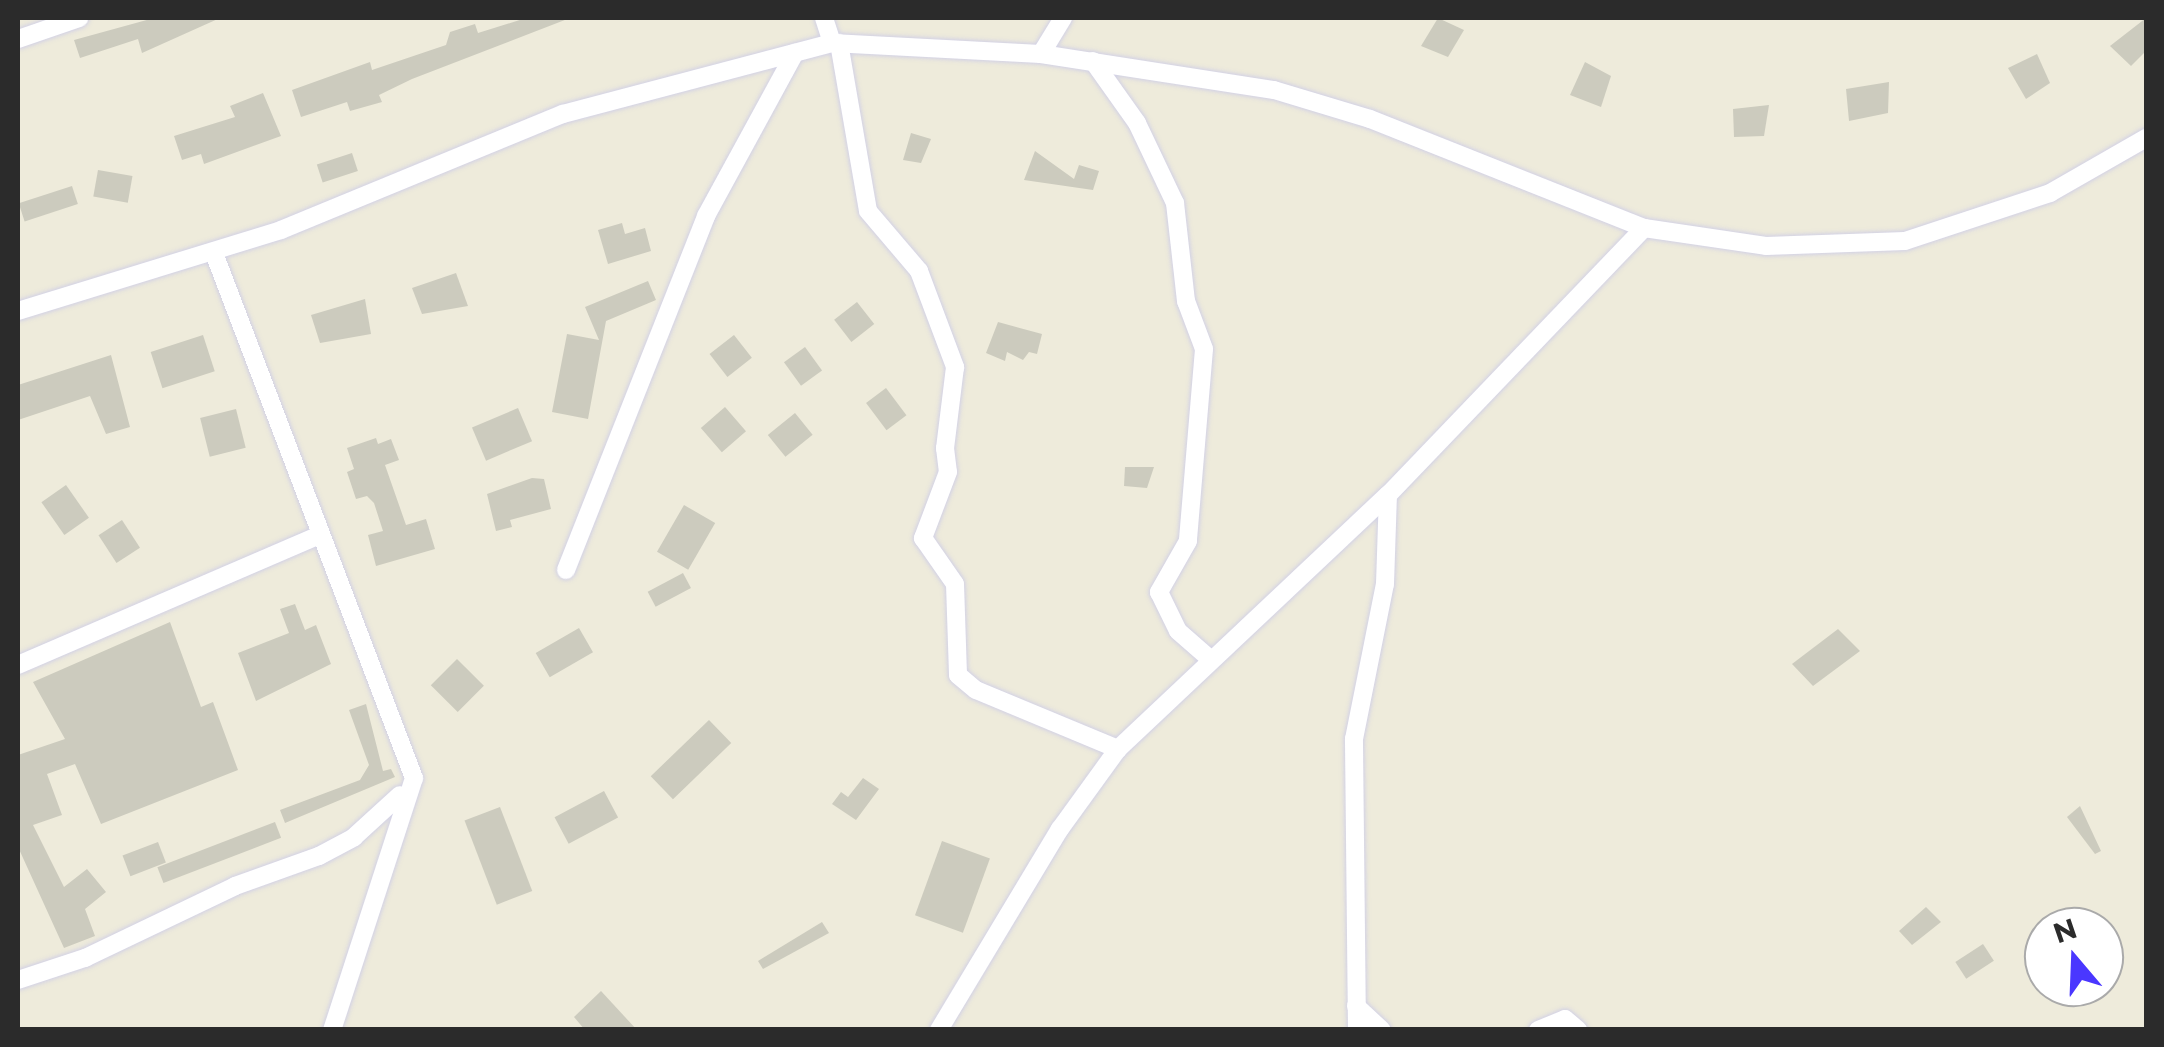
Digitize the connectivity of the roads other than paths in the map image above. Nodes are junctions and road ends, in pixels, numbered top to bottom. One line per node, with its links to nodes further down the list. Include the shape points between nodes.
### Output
1 (79, 18): 4 (street)
2 (824, 18): 5 (street)
3 (1064, 18): 7 (street)
4 (18, 39)
5 (836, 43): 6 (street); 7 (street); 18 (street, via 868,211 919,272 954,366 948,472 923,538 955,584 958,674 976,690)
6 (795, 53): 11 (street, via 563,114 411,181); 15 (street, via 706,216)
7 (1041, 54): 8 (street)
8 (1092, 61): 10 (street, via 1211,77 1338,109); 16 (street, via 1137,123 1175,204 1186,301 1204,350 1188,541 1158,592 1178,631)
9 (2146, 138): 10 (street, via 2050,194 1905,240 1766,246)
10 (1644, 228): 13 (street)
11 (214, 253): 12 (street); 14 (street)
12 (18, 311)
13 (1388, 495): 16 (street); 21 (street, via 1385,584 1354,739)
14 (318, 536): 17 (street); 19 (street)
15 (566, 570)
16 (1210, 659): 18 (street)
17 (18, 665)
18 (1118, 750): 23 (street, via 1060,828)
19 (414, 778): 20 (street, via 389,810 319,856 235,886 85,958); 22 (street)
20 (18, 980)
21 (1356, 1006): 24 (street); 25 (street)
22 (332, 1030)
23 (939, 1030)
24 (1357, 1030)
25 (1382, 1030)
26 (1538, 1030): 27 (street, via 1565,1019)
27 (1578, 1030)

